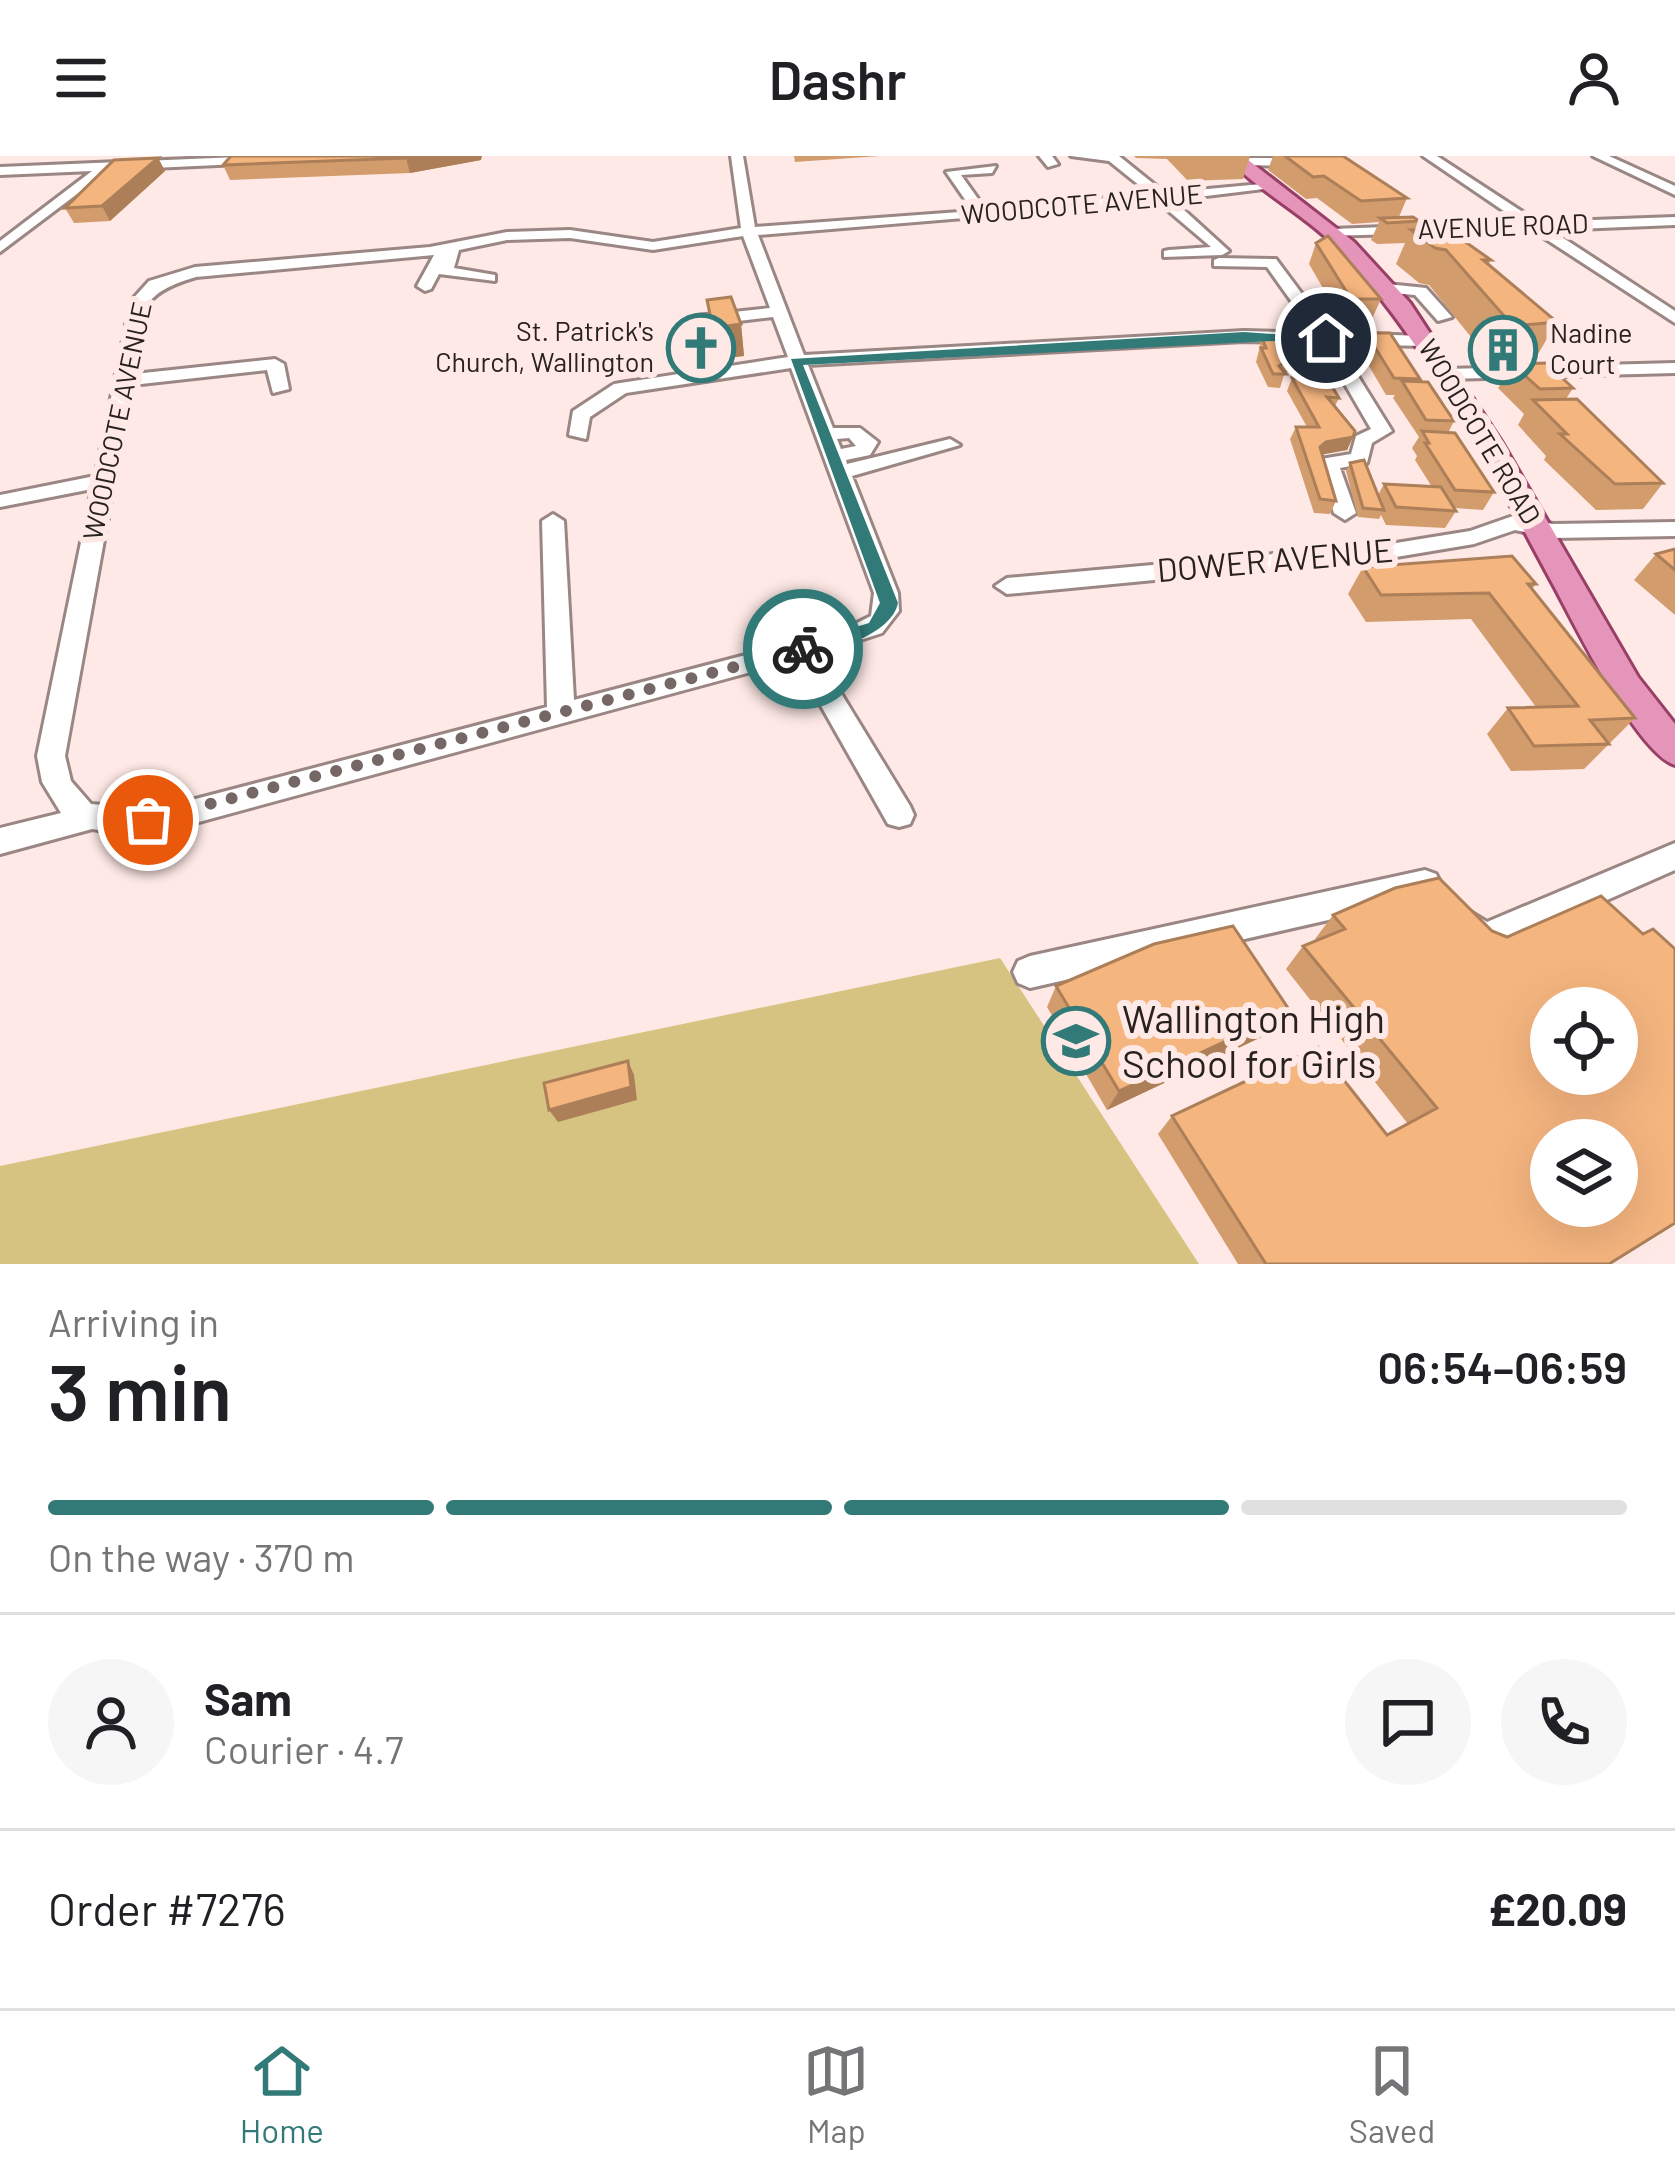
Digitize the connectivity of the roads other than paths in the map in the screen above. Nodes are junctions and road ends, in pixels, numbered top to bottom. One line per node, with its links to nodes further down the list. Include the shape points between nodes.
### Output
1 (121, 156): 10 (street)
2 (736, 156): 21 (street)
3 (1077, 156): 4 (street)
4 (1111, 156): 15 (street)
5 (1429, 156): 19 (street)
6 (1599, 156): 14 (street)
7 (1237, 159): 9 (street); 13 (main road, WOODCOTE ROAD)
8 (276, 160): 10 (street)
9 (1333, 160)
10 (106, 166): 12 (street); 24 (street)
11 (992, 169): 17 (street, via 952,172)
12 (0, 171)
13 (1273, 188): 15 (street, WOODCOTE AVENUE); 22 (main road, WOODCOTE ROAD)
14 (1675, 191)
15 (1165, 198): 17 (street, WOODCOTE AVENUE); 26 (street, via 1222,250)
16 (1402, 211): 20 (street)
17 (982, 214): 21 (street, WOODCOTE AVENUE)
18 (1675, 221): 19 (street, AVENUE ROAD)
19 (1536, 226): 20 (street, AVENUE ROAD); 36 (street)
20 (1425, 230): 22 (street, AVENUE ROAD); 23 (street)
21 (749, 232): 25 (street, WOODCOTE AVENUE, via 666,246 556,234); 33 (street)
22 (1332, 233): 32 (main road, WOODCOTE ROAD)
23 (1440, 242)
24 (0, 248)
25 (442, 249): 28 (street); 29 (street, via 445,271); 31 (street); 43 (street, WOODCOTE AVENUE, via 195,272 155,284 139,301)
26 (1169, 254)
27 (1219, 263): 35 (street, via 1271,262)
28 (407, 274)
29 (489, 278)
30 (1300, 281): 35 (street, via 1325,316)
31 (425, 286)
32 (1387, 289): 34 (street, via 1420,291); 39 (main road, WOODCOTE ROAD)
33 (776, 312): 37 (street); 40 (street)
34 (1444, 317)
35 (1310, 318): 38 (street)
36 (1675, 318)
37 (696, 321)
38 (1326, 338): 39 (street); 40 (street); 45 (street)
39 (1424, 341): 42 (main road, WOODCOTE ROAD)
40 (795, 362): 47 (street, via 621,388 580,415); 48 (street)
41 (1675, 368): 42 (street)
42 (1446, 374): 56 (main road, WOODCOTE ROAD)
43 (125, 380): 46 (street, via 275,364); 51 (street, WOODCOTE AVENUE)
44 (1331, 383): 45 (street)
45 (1352, 384): 53 (street, via 1382,431 1363,440 1360,459 1328,463)
46 (280, 389)
47 (578, 434)
48 (826, 434): 50 (street); 50 (street, via 853,432 868,442)
49 (950, 445): 50 (street)
50 (838, 464): 58 (street, via 887,615 875,627)
51 (105, 480): 52 (street); 62 (street, WOODCOTE AVENUE, via 51,756 63,800)
52 (0, 501)
53 (1345, 513)
54 (553, 521): 59 (street)
55 (1675, 529): 56 (street, DOWER AVENUE)
56 (1539, 530): 57 (street, DOWER AVENUE, via 1521,523 1396,550); 60 (main road, WOODCOTE ROAD, via 1627,686)
57 (1007, 586)
58 (802, 649): 59 (street); 61 (street)
59 (562, 713): 62 (street, via 184,814 123,822)
60 (1675, 751)
61 (899, 815)
62 (92, 817): 63 (street)
63 (0, 841)
64 (1675, 856): 65 (street, via 1482,940 1420,883)
65 (1030, 973)

